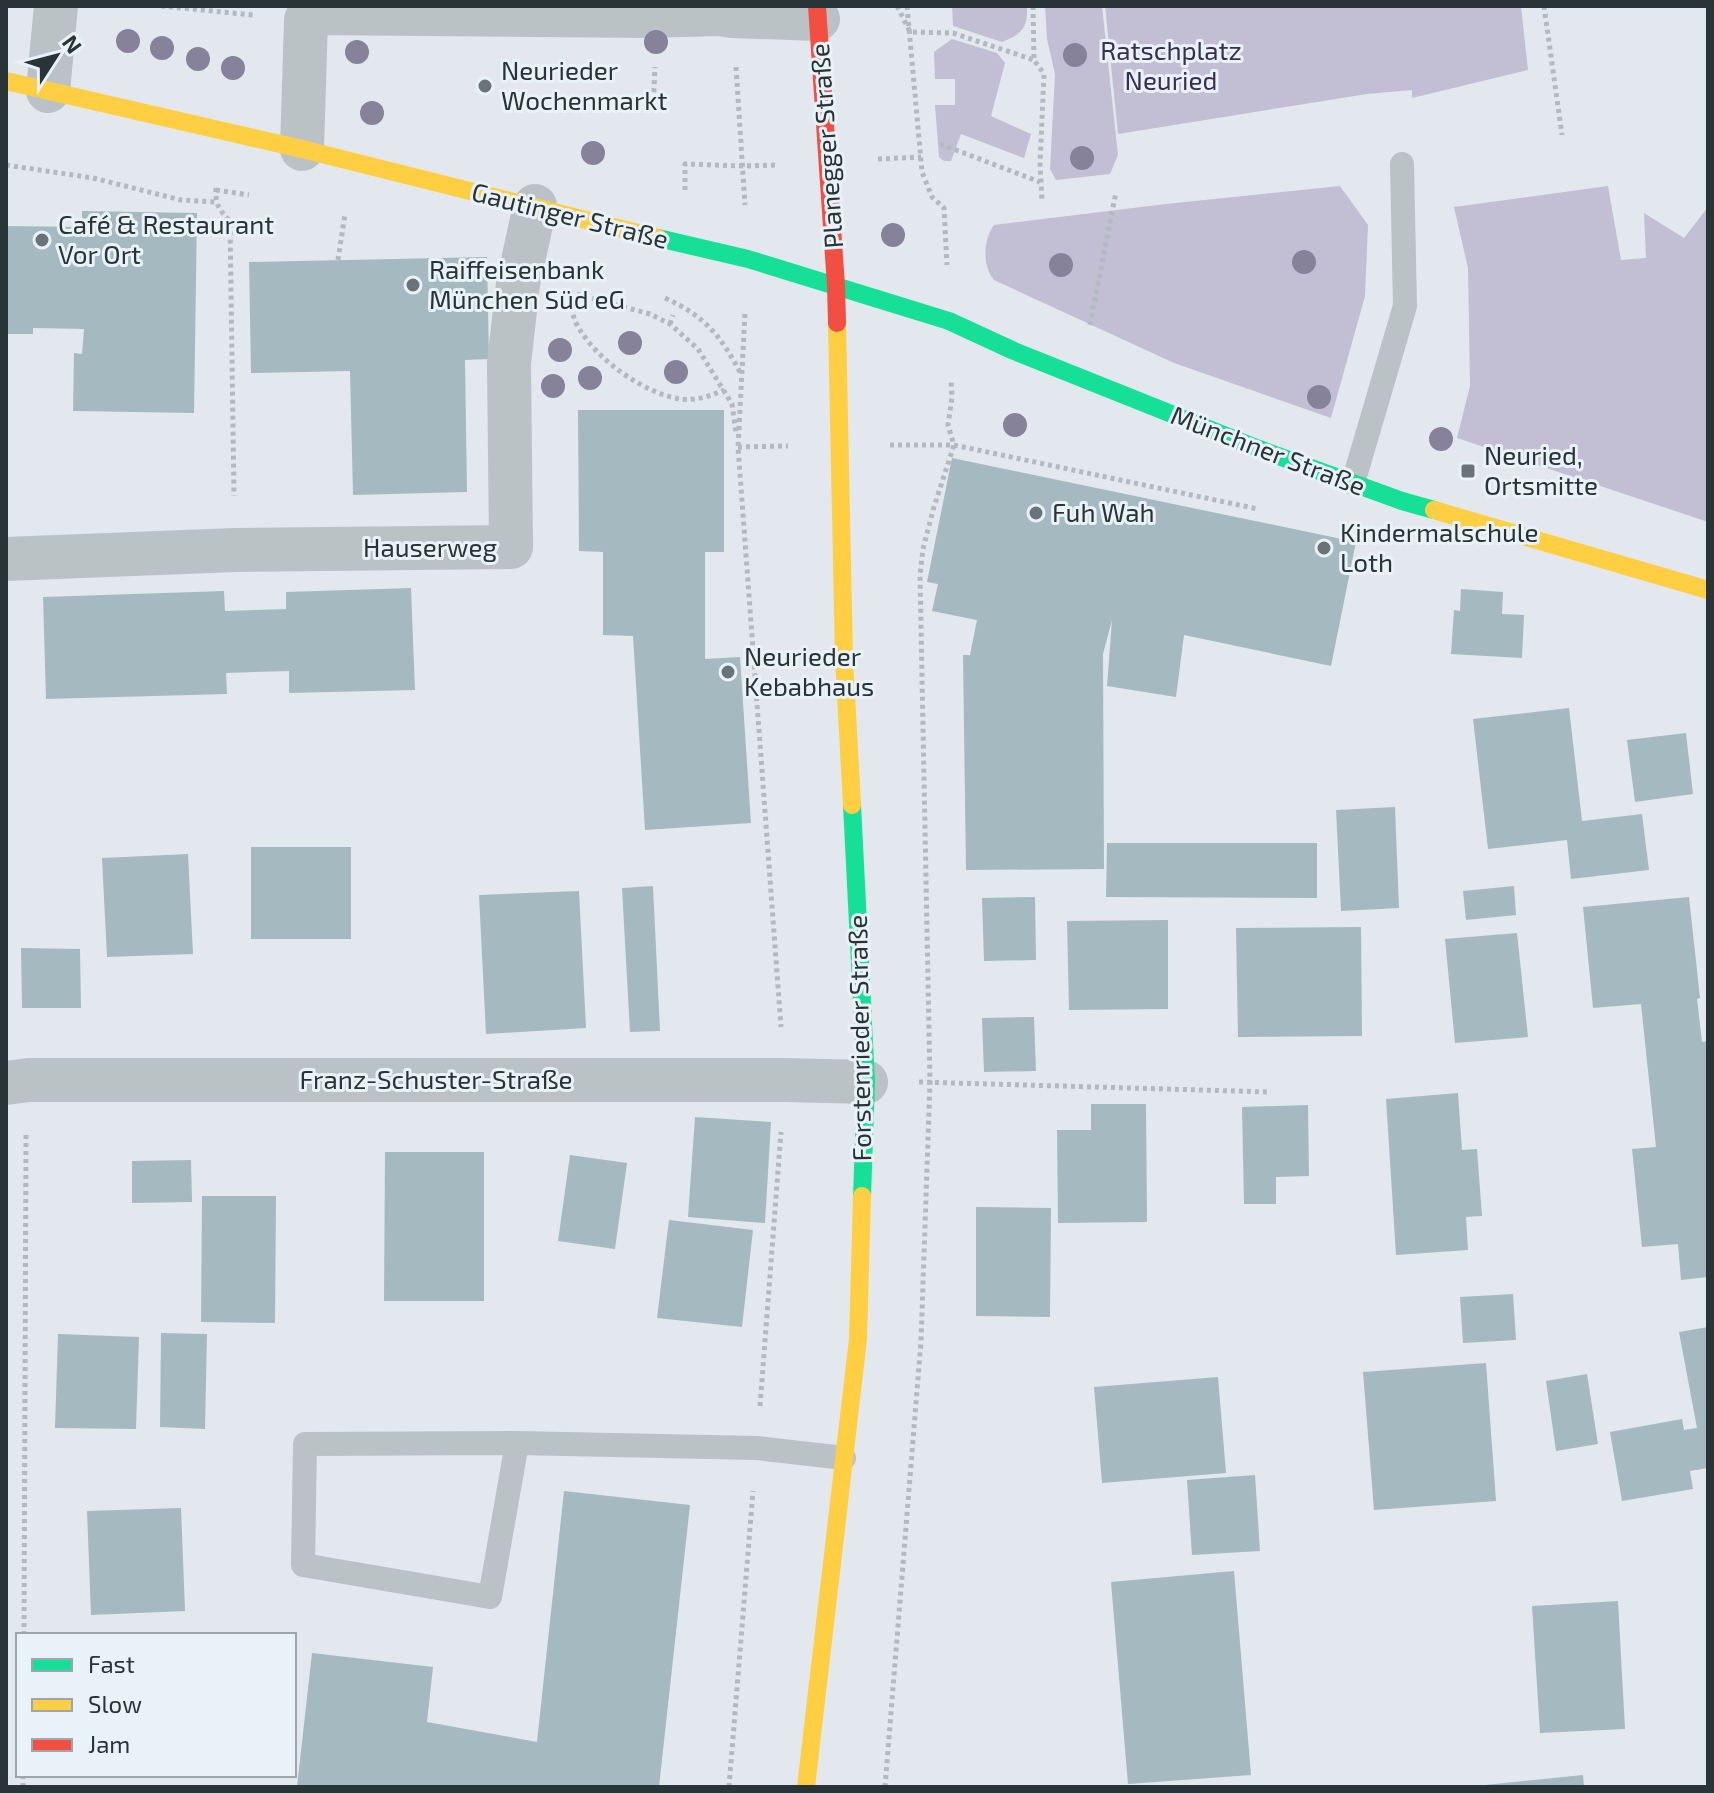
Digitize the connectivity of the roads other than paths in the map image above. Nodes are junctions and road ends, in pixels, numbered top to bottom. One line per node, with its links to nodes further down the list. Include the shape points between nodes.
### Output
1 (56, 6): 5 (street)
2 (818, 12): 3 (street); 9 (street, Planegger Straße)
3 (310, 13): 6 (street)
4 (6, 81): 5 (street, Gautinger Straße)
5 (48, 91): 6 (street, Gautinger Straße)
6 (302, 149): 8 (street, Gautinger Straße)
7 (1402, 164): 10 (lane, via 1405,306)
8 (535, 206): 9 (street, Gautinger Straße); 11 (street, Hauserweg, via 518,284 509,363 511,547)
9 (836, 286): 10 (street, Münchner Straße, via 949,321); 14 (street, Forstenrieder Straße, via 844,658)
10 (1353, 483): 12 (street, Münchner Straße)
11 (6, 559)
12 (1708, 590)
13 (17, 1082): 14 (street, Franz-Schuster-Straße)
14 (866, 1082): 16 (street, Forstenrieder Straße, via 858,1339)
15 (517, 1443): 15 (lane, via 305,1444 303,1565 490,1597); 16 (lane, via 757,1448)
16 (844, 1458): 17 (street, Forstenrieder Straße)
17 (806, 1787)

